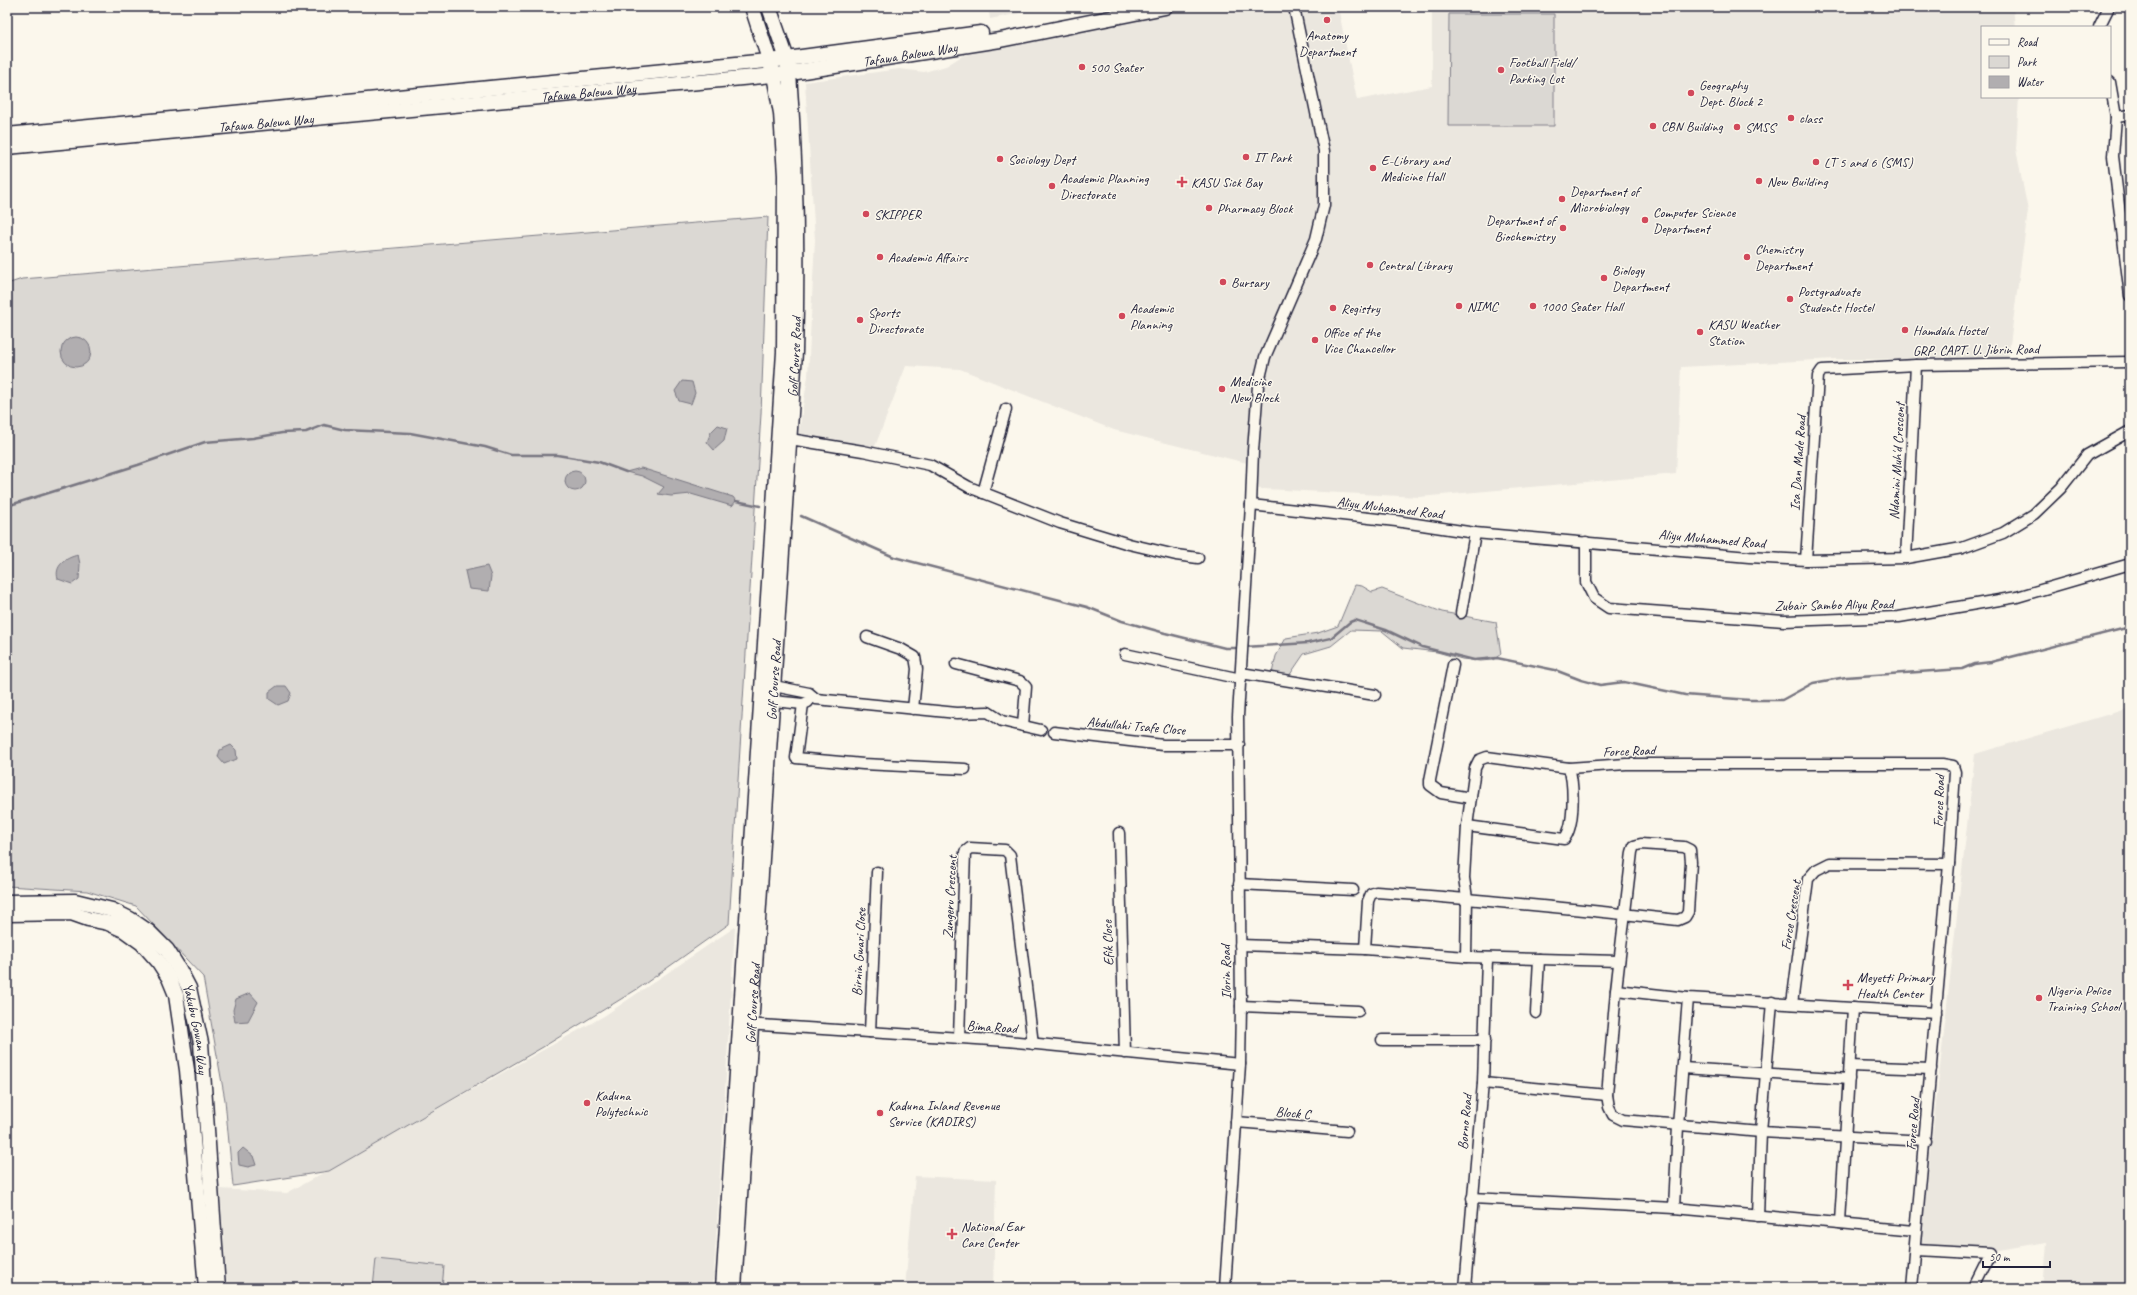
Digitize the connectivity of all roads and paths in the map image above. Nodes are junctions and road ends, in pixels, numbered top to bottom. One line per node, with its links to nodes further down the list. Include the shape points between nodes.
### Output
1 (752, 7): 8 (street, Golf Course Road)
2 (770, 7): 9 (street, Golf Course Road)
3 (1123, 7): 9 (street, Tafawa Balewa Way, via 996,31)
4 (1165, 7): 10 (street, Tafawa Balewa Way, via 1000,40)
5 (1294, 7): 27 (street, Ilorin Road, via 1324,151 1324,205 1316,239 1265,357 1258,386)
6 (2109, 7): 7 (street)
7 (2100, 26)
8 (770, 59): 9 (street, Tafawa Balewa Way); 11 (street, Golf Course Road); 15 (street, Tafawa Balewa Way)
9 (787, 59): 10 (street, Golf Course Road)
10 (790, 73): 11 (street, Tafawa Balewa Way); 19 (street, Golf Course Road, via 798,260)
11 (774, 75): 16 (street, Tafawa Balewa Way); 19 (street, Golf Course Road, via 781,113 785,175)
12 (2111, 88): 14 (street)
13 (2130, 115): 14 (street)
14 (2116, 117): 17 (street, via 2113,156)
15 (7, 136)
16 (7, 146)
17 (2127, 242): 18 (street)
18 (2130, 296)
19 (790, 352): 25 (street, Golf Course Road); 78 (street, Golf Course Road)
20 (2130, 362): 21 (street, GRP. CAPT. U. Jibrin Road)
21 (1916, 366): 22 (street, GRP. CAPT. U. Jibrin Road); 31 (street, Ndamini Muh'd Crescent)
22 (1822, 370): 32 (street, Isa Dan Made Road, via 1818,376)
23 (1006, 409): 26 (street)
24 (2130, 431): 31 (street, Aliyu Muhammed Road, via 2087,455 2061,488 2034,514 2003,533 1962,548)
25 (790, 439): 26 (street, via 930,465 969,488); 40 (street, Golf Course Road)
26 (983, 493): 30 (street, via 1060,523 1129,544)
27 (1251, 505): 28 (street, Aliyu Muhammed Road, via 1396,521); 39 (street, Ilorin Road)
28 (1475, 533): 29 (street, Aliyu Muhammed Road); 34 (street)
29 (1586, 542): 32 (street, Aliyu Muhammed Road); 33 (street, Zubair Sambo Aliyu Road, via 1586,582 1594,598 1609,608 1784,621 1899,617 2017,598)
30 (1198, 558)
31 (1906, 558): 32 (street, Aliyu Muhammed Road)
32 (1806, 560)
33 (2130, 564)
34 (1461, 614)
35 (868, 637): 45 (street, via 915,657 917,669)
36 (1125, 654): 39 (street)
37 (956, 664): 46 (street, via 1020,681 1026,687)
38 (1453, 665): 52 (street, via 1430,785 1441,793)
39 (1241, 676): 41 (street); 49 (street, Ilorin Road)
40 (774, 686): 42 (street, via 809,693); 43 (street, Golf Course Road)
41 (1375, 695)
42 (816, 698): 44 (street); 45 (street)
43 (773, 701): 44 (street); 78 (street, Golf Course Road)
44 (803, 704): 51 (street, via 796,758)
45 (913, 709): 46 (street, via 957,713 988,712 1002,721)
46 (1023, 726): 47 (street)
47 (1041, 730)
48 (1054, 732): 49 (street, Abdullahi Tsafe Close, via 1163,745)
49 (1239, 745): 57 (street, Ilorin Road)
50 (1569, 768): 52 (street, Force Road, via 1487,757 1479,760 1475,768); 53 (street, via 1572,777 1570,826 1564,840); 55 (street, Force Road, via 1626,764 1953,766 1955,772)
51 (965, 769)
52 (1471, 798): 53 (street)
53 (1467, 826): 59 (street, via 1464,878)
54 (1119, 833): 84 (street, Efik Close)
55 (1949, 864): 72 (street, Force Crescent, via 1830,863 1816,870 1808,879); 77 (street, Force Road)
56 (877, 872): 79 (street, Birnin Gwari Close)
57 (1239, 884): 58 (street); 63 (street, Ilorin Road)
58 (1353, 890)
59 (1467, 898): 62 (street); 64 (street, via 1376,892 1371,894 1368,901); 65 (street)
60 (7, 902): 99 (street, Yakubu Gowan Way, via 75,901 112,910 149,932 167,950 189,988 201,1042)
61 (7, 914): 100 (street, Yakubu Gowan Way, via 71,913 108,922 142,943 158,961 176,995 179,1008)
62 (1626, 914): 62 (street, via 1634,846 1641,844 1684,847 1690,850 1688,912 1685,917 1678,920); 68 (street)
63 (1240, 945): 64 (street); 73 (street, Ilorin Road)
64 (1364, 949): 65 (street)
65 (1466, 957): 66 (street)
66 (1487, 958): 67 (street); 82 (street, Borno Road)
67 (1539, 959): 68 (street); 76 (street)
68 (1619, 961): 69 (street)
69 (1616, 990): 70 (street); 92 (street)
70 (1688, 998): 71 (street); 87 (street)
71 (1772, 1002): 72 (street); 89 (street)
72 (1792, 1004): 74 (street)
73 (1241, 1006): 75 (street); 85 (street, Ilorin Road)
74 (1853, 1008): 77 (street); 86 (street)
75 (1358, 1012)
76 (1536, 1013)
77 (1936, 1013): 88 (street, Force Road)
78 (746, 1024): 79 (street, Bima Road); 109 (street, Golf Course Road); 110 (street, Golf Course Road)
79 (870, 1032): 80 (street, Bima Road)
80 (959, 1038): 83 (street, Bima Road); 83 (street, Zungeru Crescent, via 965,852 970,848 1005,850 1010,856)
81 (1382, 1040): 82 (street)
82 (1485, 1040): 91 (street, Borno Road)
83 (1033, 1044): 84 (street, Bima Road)
84 (1125, 1053): 85 (street, Bima Road)
85 (1240, 1064): 93 (street, Ilorin Road)
86 (1850, 1066): 88 (street); 90 (street)
87 (1683, 1068): 89 (street); 94 (street)
88 (1931, 1069): 98 (street, Force Road)
89 (1767, 1075): 90 (street); 96 (street)
90 (1849, 1079): 97 (street)
91 (1483, 1083): 92 (street); 101 (street, Borno Road)
92 (1607, 1095): 94 (street, via 1613,1115 1623,1120)
93 (1236, 1122): 95 (street, Block C); 111 (street, Ilorin Road)
94 (1678, 1126): 96 (street); 102 (street)
95 (1348, 1131)
96 (1761, 1132): 97 (street); 103 (street)
97 (1845, 1138): 98 (street); 104 (street)
98 (1926, 1141): 105 (street, Force Road)
99 (208, 1145): 100 (street); 108 (street, Yakubu Gowan Way)
100 (193, 1148): 107 (street, Yakubu Gowan Way)
101 (1472, 1198): 102 (street); 112 (street, Borno Road)
102 (1674, 1208): 103 (street)
103 (1758, 1216): 104 (street)
104 (1840, 1223): 105 (street)
105 (1915, 1230): 106 (street, Force Road)
106 (1915, 1250): 113 (street, Force Road); 114 (street, via 1991,1254)
107 (206, 1288)
108 (218, 1288)
109 (723, 1288)
110 (734, 1288)
111 (1224, 1288)
112 (1465, 1288)
113 (1911, 1288)
114 (1974, 1288)

